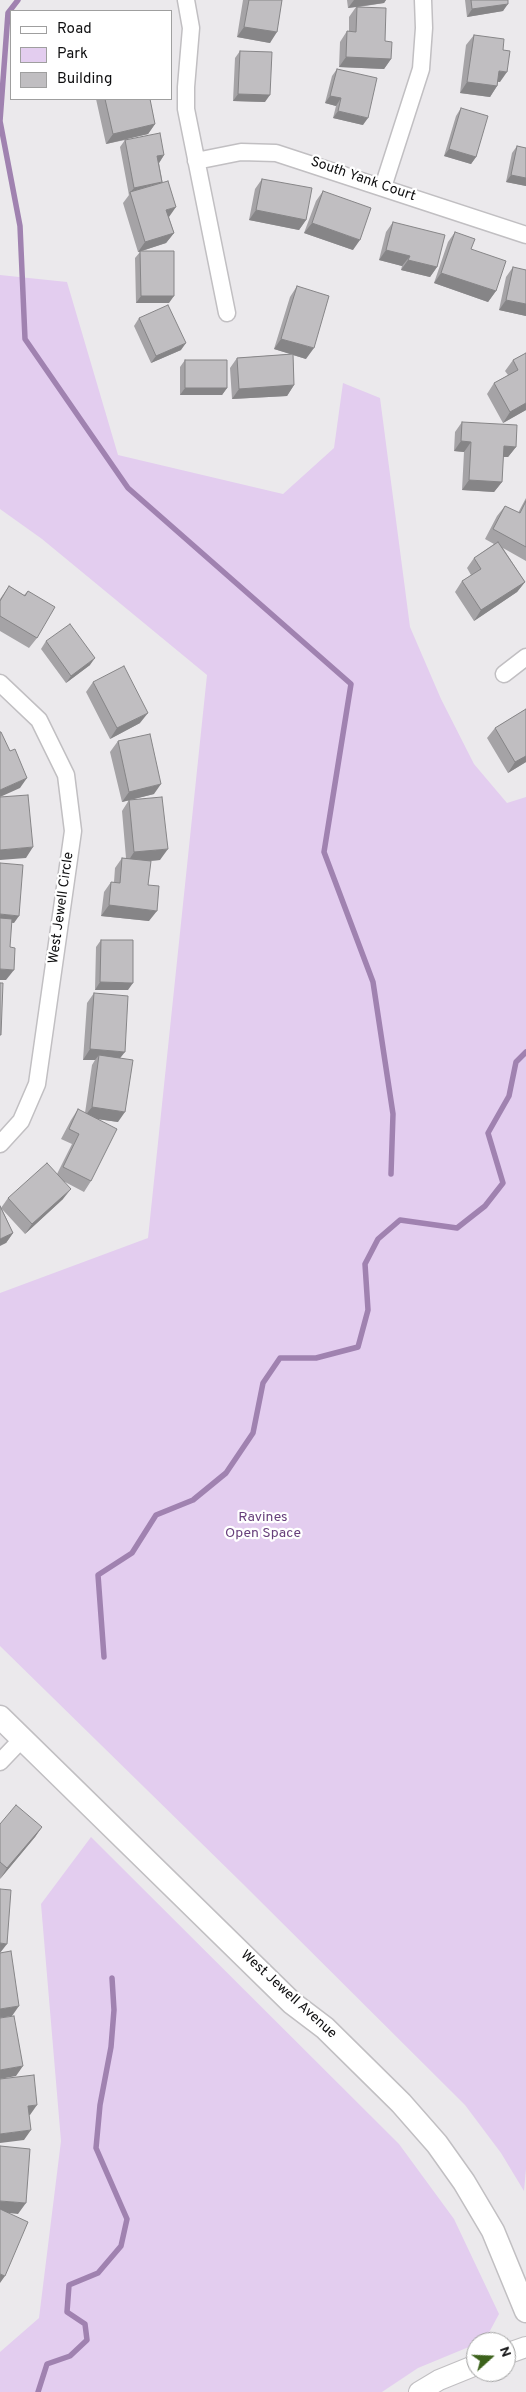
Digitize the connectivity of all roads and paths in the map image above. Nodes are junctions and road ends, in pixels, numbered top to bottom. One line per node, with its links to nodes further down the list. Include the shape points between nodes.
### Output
1 (186, 0): 3 (street, via 190,28 186,109)
2 (423, 0): 4 (street, via 421,69)
3 (196, 161): 4 (street, South Yank Court, via 241,152 276,153); 6 (street)
4 (383, 187): 5 (street, South Yank Court)
5 (526, 235)
6 (227, 313)
7 (526, 657): 8 (street)
8 (504, 674)
9 (0, 683): 10 (street, West Jewell Circle, via 39,720 66,775 73,831 37,1084 21,1120)
10 (0, 1144)
11 (0, 1717): 12 (main road, West Jewell Avenue)
12 (22, 1739): 13 (street); 14 (main road, West Jewell Avenue, via 292,2003 325,2028 401,2103 437,2144 464,2182 493,2231)
13 (0, 1762)
14 (526, 2311)
15 (466, 2369): 16 (street)
16 (419, 2392)

